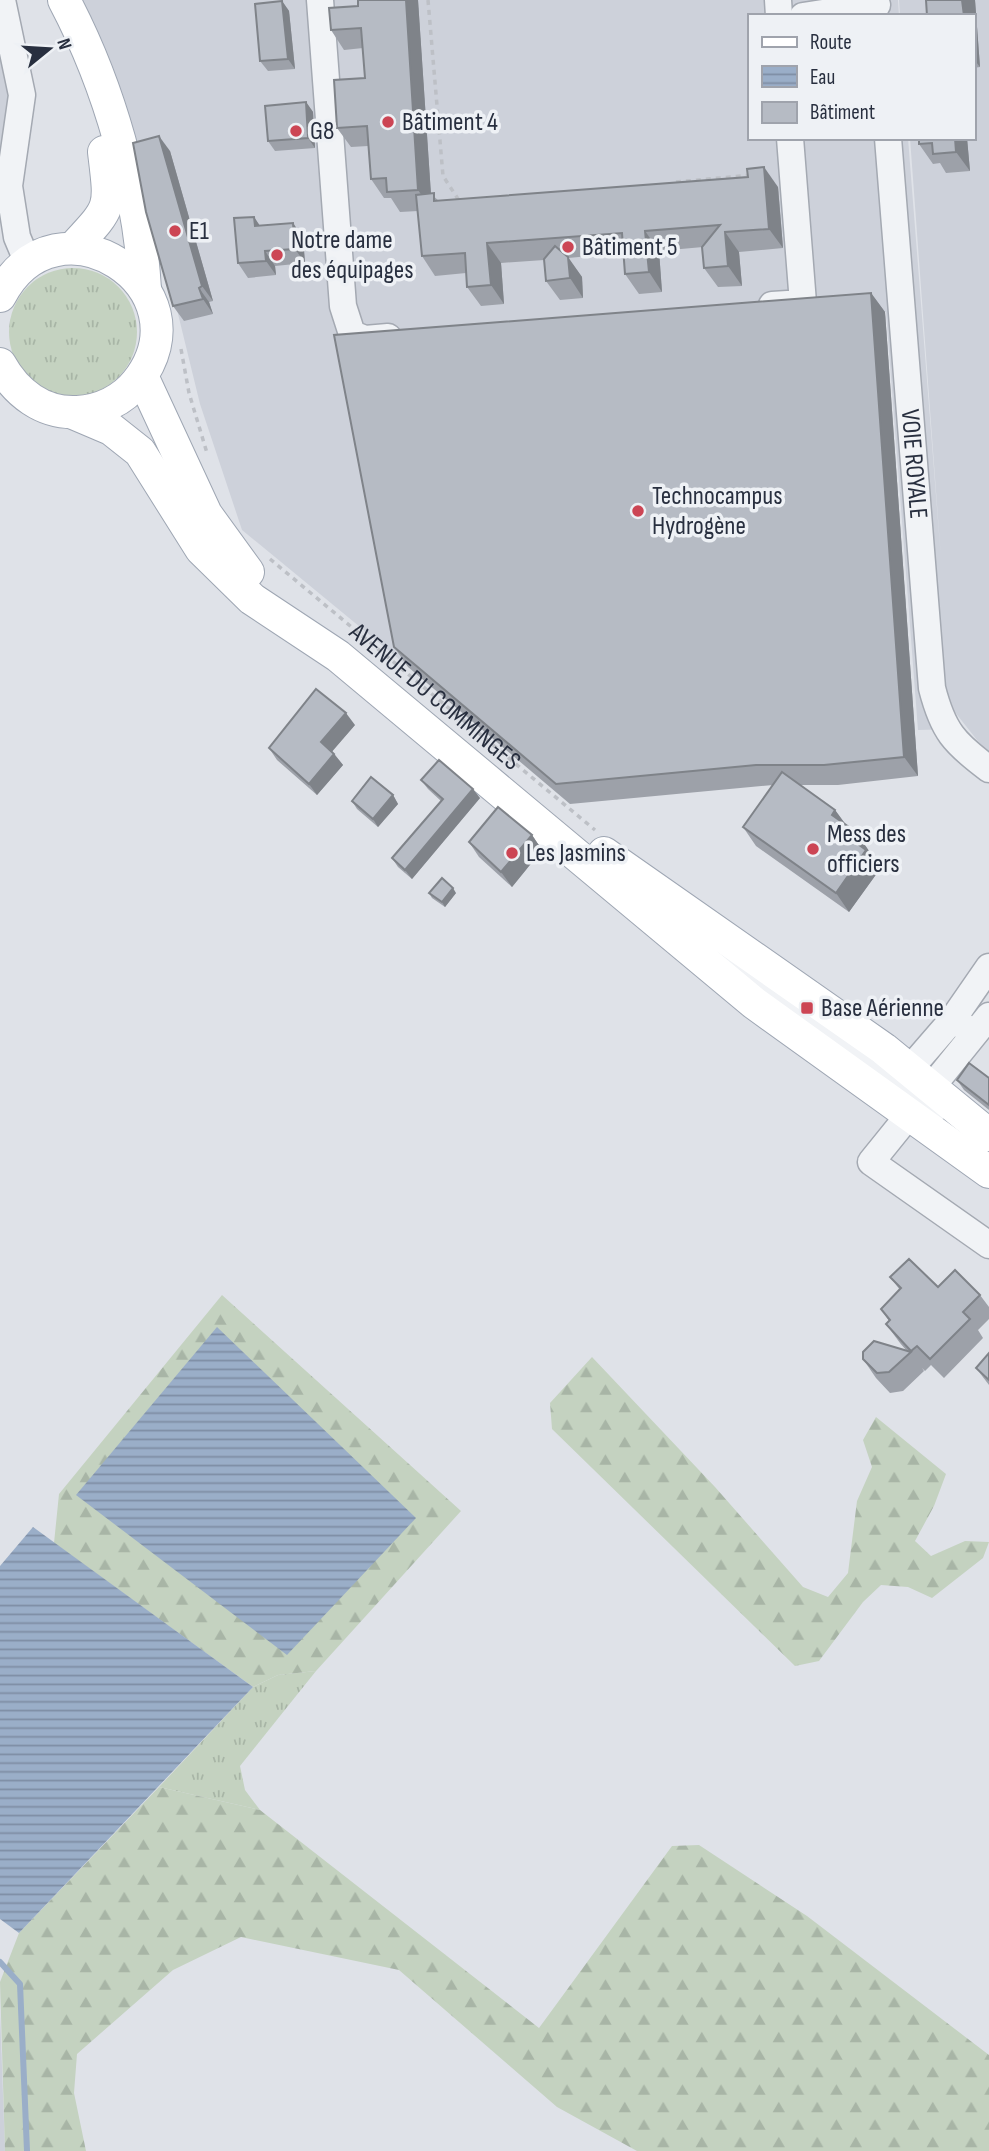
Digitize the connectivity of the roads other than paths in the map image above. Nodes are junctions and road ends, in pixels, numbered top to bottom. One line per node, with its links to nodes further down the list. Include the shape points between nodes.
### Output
1 (2, 0): 10 (street, via 22,95 9,186 17,237)
2 (58, 0): 9 (main road, via 104,152 108,196 102,219)
3 (64, 0): 11 (main road, via 122,151)
4 (320, 0): 14 (street, via 343,306 352,334 365,339)
5 (877, 7): 6 (street)
6 (819, 14)
7 (790, 140): 13 (street, via 803,303)
8 (888, 140): 18 (street, VOIE ROYALE, via 932,688 947,732)
9 (73, 248): 10 (main road); 11 (main road, via 121,263)
10 (28, 262): 12 (main road)
11 (145, 289): 16 (main road, via 156,326 153,352)
12 (2, 290)
13 (748, 307)
14 (406, 335)
15 (0, 365): 17 (main road, AVENUE DU COMMINGES, via 16,387 37,403)
16 (142, 376): 17 (main road, via 112,403); 21 (main road, AVENUE DU COMMINGES, via 206,514 260,587 355,649 567,827)
17 (71, 412): 21 (main road, AVENUE DU COMMINGES, via 111,429 140,452 201,549 252,598 338,656 754,1003)
18 (989, 769)
19 (989, 967): 20 (street)
20 (972, 1023): 22 (street)
21 (872, 1065): 22 (main road); 22 (main road)
22 (916, 1093): 23 (main road); 24 (main road); 25 (street, via 871,1162)
23 (983, 1131)
24 (989, 1172)
25 (989, 1245)

